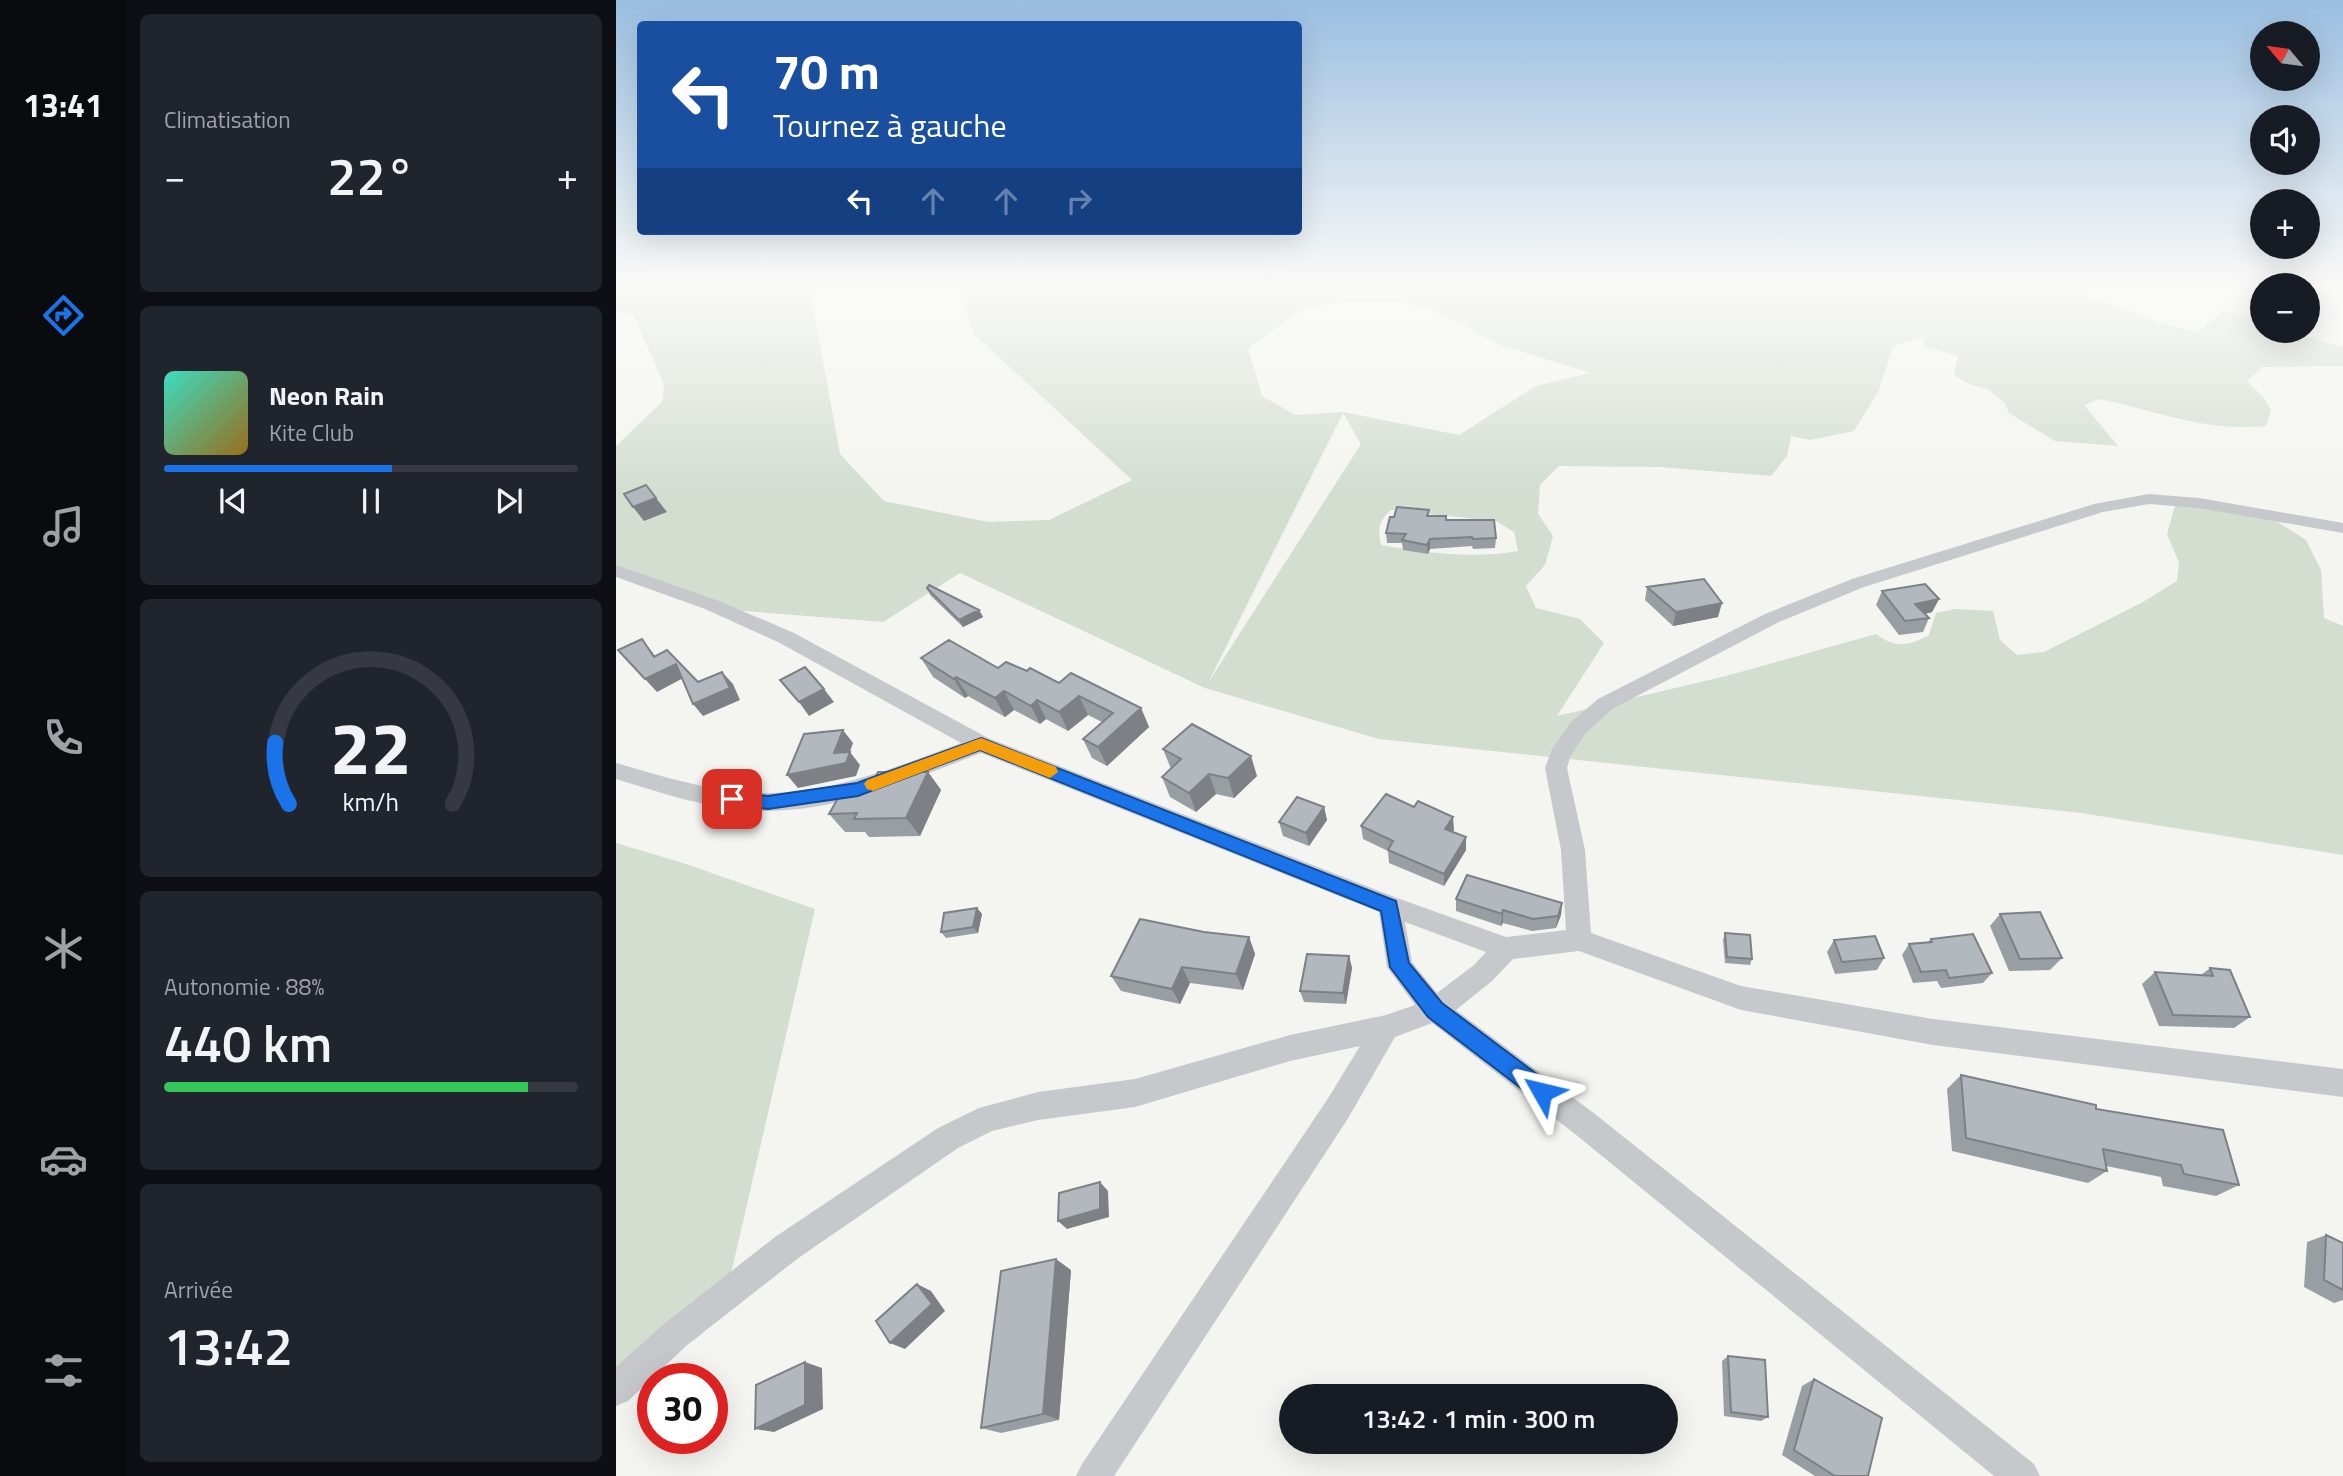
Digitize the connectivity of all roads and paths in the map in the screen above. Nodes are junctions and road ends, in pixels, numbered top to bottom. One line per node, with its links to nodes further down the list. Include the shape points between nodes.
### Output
1 (2343, 527): 6 (street, via 2149,499 2100,508 1846,588 1772,618 1605,704 1578,728 1556,768 1573,850)
2 (616, 571): 3 (street, via 712,604 788,639)
3 (981, 744): 4 (street, via 858,789 768,802 732,799); 5 (street)
4 (616, 771)
5 (1390, 906): 7 (street); 8 (street, via 1400,967)
6 (1579, 940): 7 (street); 10 (street, via 1741,998 1933,1032)
7 (1506, 948): 8 (street, via 1483,973)
8 (1435, 1010): 9 (street); 13 (street, via 1585,1124)
9 (1386, 1028): 11 (street, via 1290,1048 1135,1093 1038,1106 989,1118 948,1138 786,1248 675,1335); 12 (street, via 1337,1110)
10 (2343, 1083)
11 (616, 1389)
12 (1094, 1476)
13 (2022, 1476)

